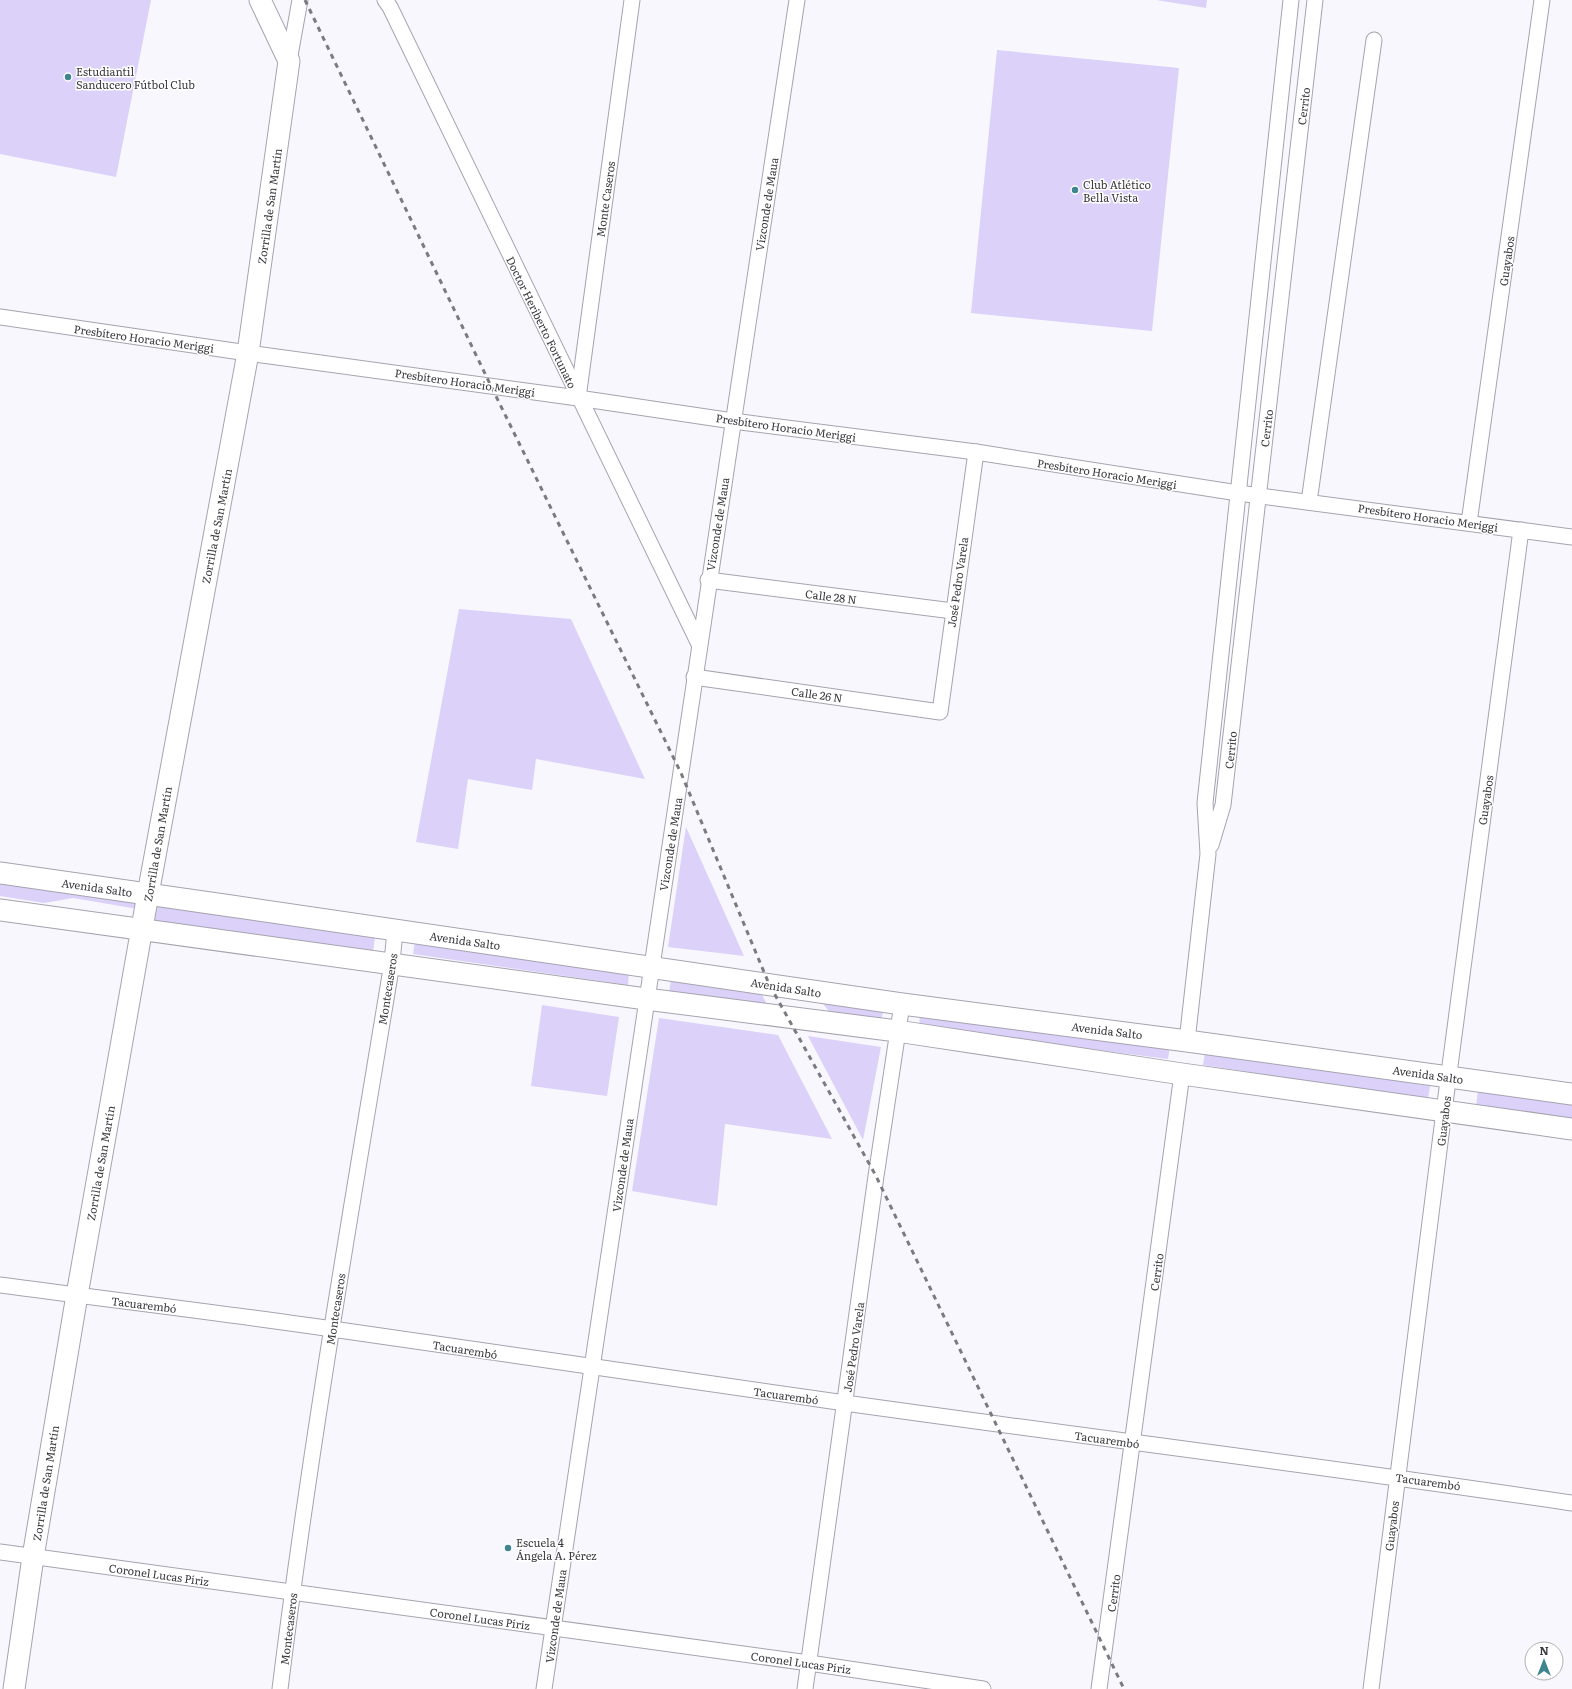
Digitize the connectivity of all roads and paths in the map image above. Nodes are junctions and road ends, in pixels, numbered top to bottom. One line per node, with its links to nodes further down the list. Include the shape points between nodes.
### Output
1 (260, 0): 10 (street)
2 (300, 0): 10 (street, Zorrilla de San Martín)
3 (385, 0): 13 (street, Doctor Heriberto Fortunato)
4 (632, 0): 13 (street, Monte Caseros)
5 (797, 0): 14 (street, Vizconde de Maua)
6 (1291, 0): 16 (street, Cerrito)
7 (1315, 0): 17 (street, Cerrito)
8 (1542, 0): 19 (street, Guayabos)
9 (1374, 40): 18 (street)
10 (289, 61): 12 (street, Zorrilla de San Martín)
11 (0, 317): 12 (street, Presbítero Horacio Meriggi)
12 (248, 353): 13 (street, Presbítero Horacio Meriggi); 29 (street, Zorrilla de San Martín)
13 (578, 398): 14 (street, Presbítero Horacio Meriggi); 24 (street, Doctor Heriberto Fortunato)
14 (733, 421): 15 (street, Presbítero Horacio Meriggi); 22 (street, Vizconde de Maua)
15 (976, 452): 16 (street, Presbítero Horacio Meriggi); 23 (street, José Pedro Varela)
16 (1238, 493): 17 (street, Presbítero Horacio Meriggi); 27 (street, Cerrito, via 1205,803)
17 (1258, 495): 18 (street, Presbítero Horacio Meriggi); 27 (street, Cerrito, via 1223,805)
18 (1308, 502): 19 (street, Presbítero Horacio Meriggi)
19 (1469, 523): 20 (street, Presbítero Horacio Meriggi)
20 (1521, 530): 21 (street, Presbítero Horacio Meriggi); 40 (street, Guayabos)
21 (1572, 537)
22 (708, 580): 23 (street, Calle 28 N); 24 (street, Vizconde de Maua)
23 (953, 611): 26 (street, José Pedro Varela)
24 (699, 644): 25 (street, Vizconde de Maua)
25 (694, 677): 26 (street, Calle 26 N); 34 (street, Vizconde de Maua)
26 (940, 712)
27 (1208, 854): 38 (street, Cerrito)
28 (0, 874): 29 (street, Avenida Salto)
29 (148, 894): 31 (street, Zorrilla de San Martín); 32 (street, Avenida Salto)
30 (0, 910): 31 (street)
31 (141, 930): 33 (street); 45 (street, Zorrilla de San Martín)
32 (395, 930): 33 (street, Montecaseros); 34 (street, Avenida Salto)
33 (392, 963): 35 (street); 46 (street, Montecaseros)
34 (651, 967): 35 (street, Vizconde de Maua); 36 (street, Avenida Salto)
35 (646, 999): 37 (street); 47 (street, Vizconde de Maua)
36 (902, 1004): 37 (street, José Pedro Varela); 38 (street, Avenida Salto)
37 (897, 1031): 39 (street); 48 (street, José Pedro Varela)
38 (1187, 1041): 39 (street, Cerrito); 40 (street, Avenida Salto)
39 (1182, 1074): 42 (street); 49 (street, Cerrito)
40 (1449, 1077): 41 (street, Avenida Salto); 42 (street, Guayabos)
41 (1572, 1094)
42 (1444, 1111): 43 (street); 50 (street, Guayabos)
43 (1572, 1129)
44 (0, 1285): 45 (street, Tacuarembó)
45 (76, 1295): 46 (street, Tacuarembó); 53 (street, Zorrilla de San Martín)
46 (332, 1329): 47 (street, Tacuarembó); 54 (street, Montecaseros)
47 (591, 1368): 48 (street, Tacuarembó); 55 (street, Vizconde de Maua)
48 (845, 1403): 49 (street, Tacuarembó); 56 (street, José Pedro Varela)
49 (1133, 1443): 50 (street, Tacuarembó); 62 (street, Cerrito)
50 (1397, 1477): 51 (street, Tacuarembó); 63 (street, Guayabos)
51 (1572, 1503)
52 (0, 1552): 53 (street, Coronel Lucas Píriz)
53 (33, 1557): 54 (street, Coronel Lucas Píriz); 57 (street, Zorrilla de San Martín)
54 (292, 1591): 55 (street, Coronel Lucas Píriz); 58 (street, Montecaseros)
55 (553, 1628): 56 (street, Coronel Lucas Píriz); 59 (street, Vizconde de Maua)
56 (809, 1663): 60 (street, José Pedro Varela); 61 (street, Coronel Lucas Píriz)
57 (14, 1689)
58 (280, 1689)
59 (544, 1689)
60 (805, 1689)
61 (983, 1689)
62 (1099, 1689)
63 (1371, 1689)

